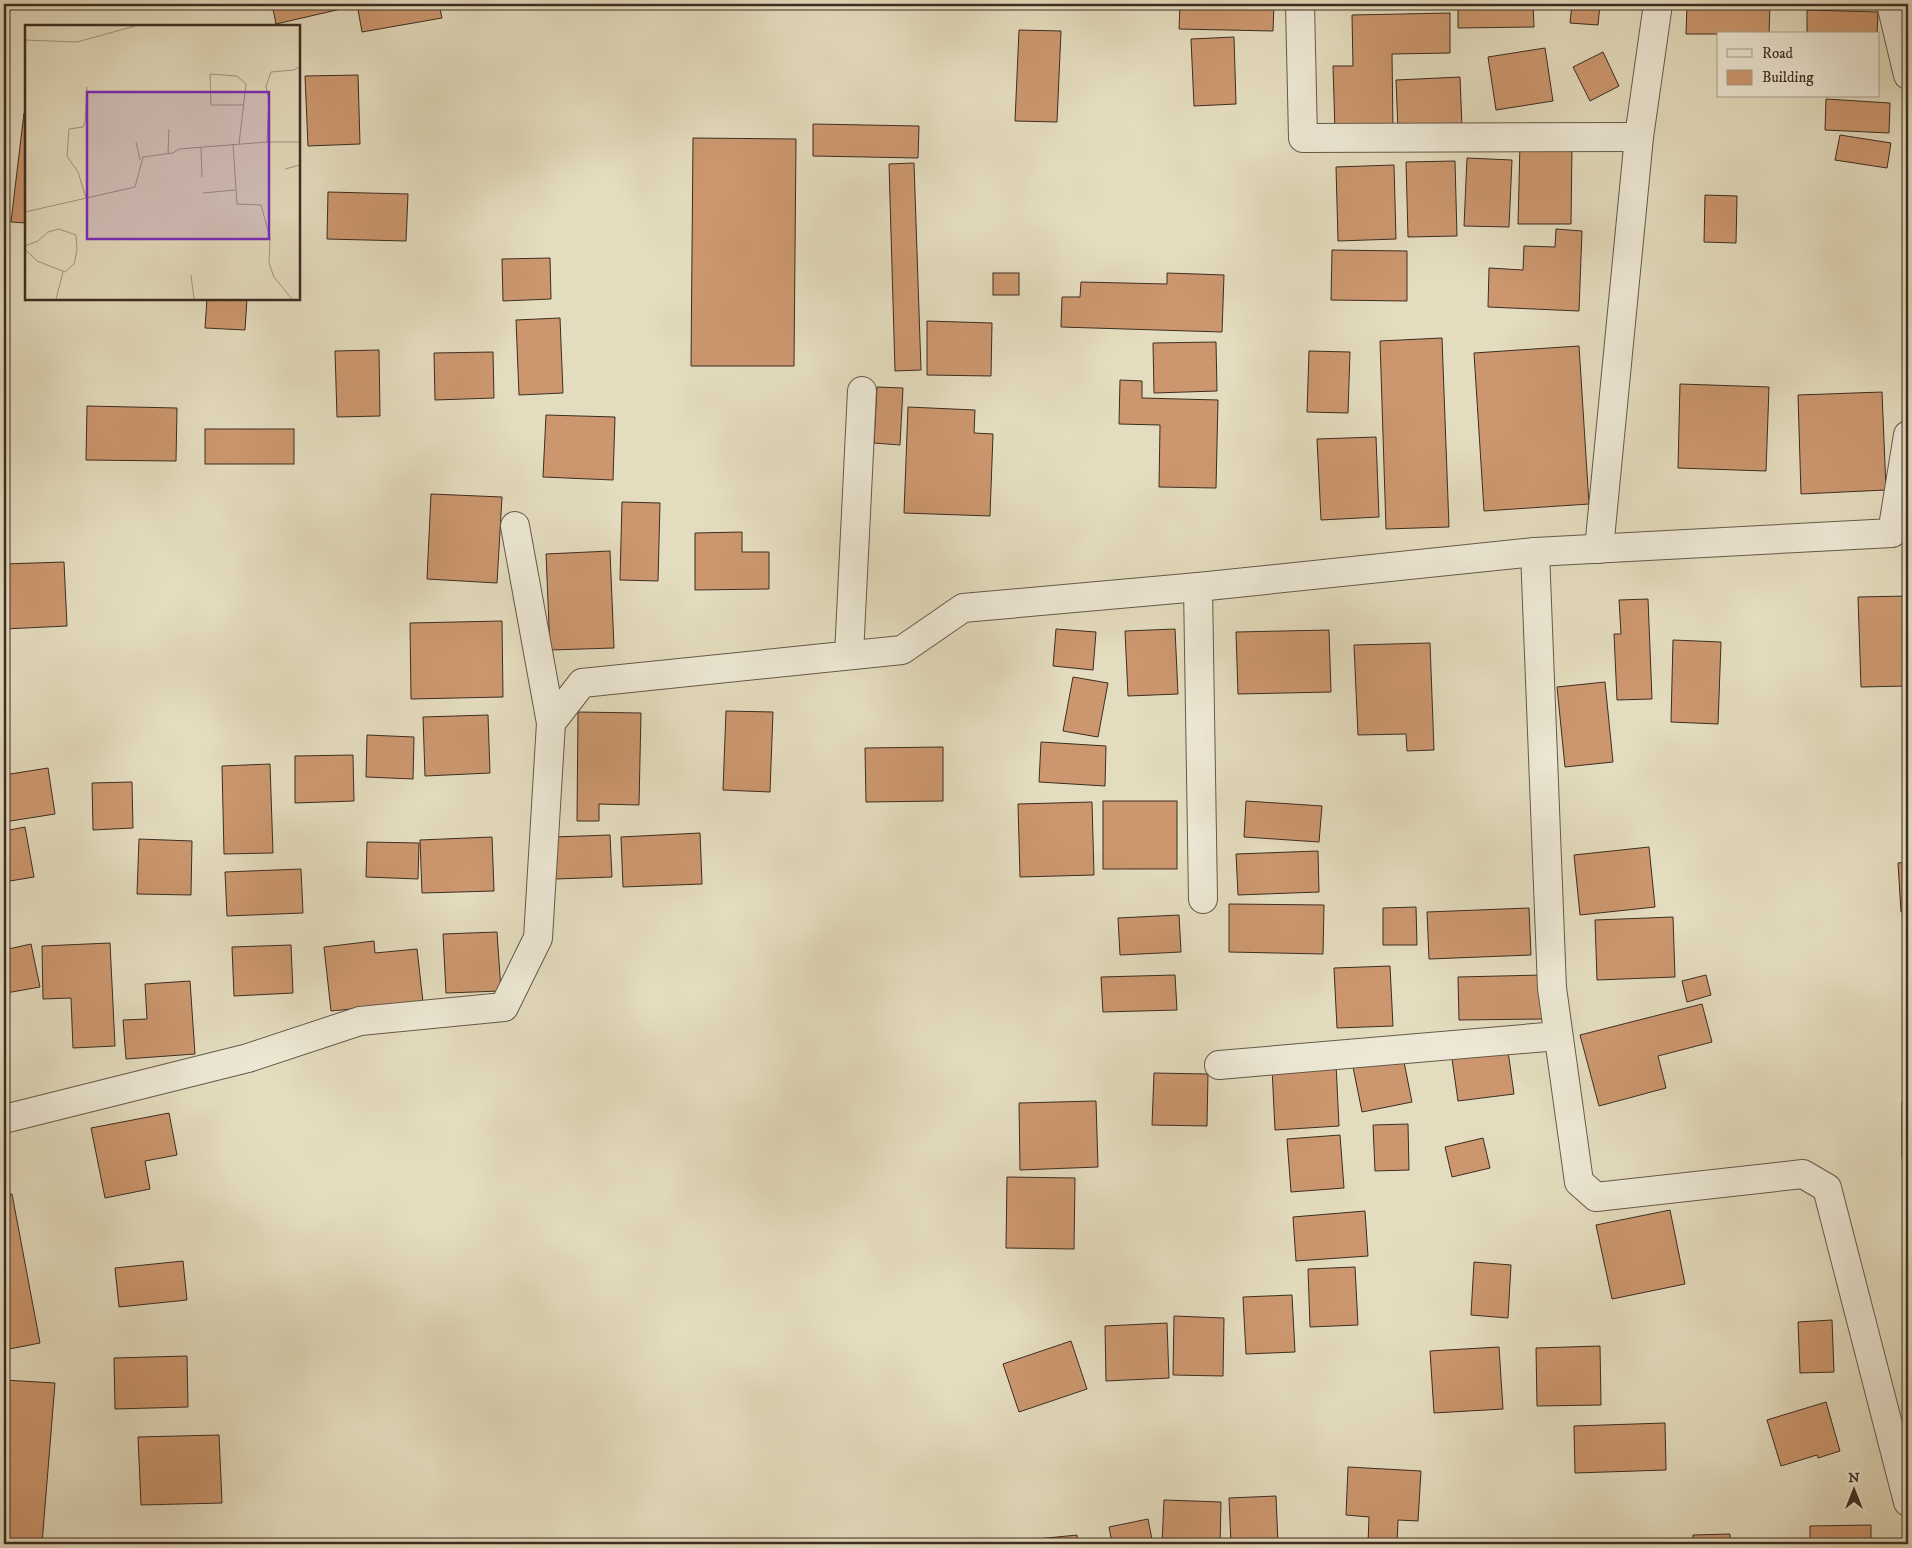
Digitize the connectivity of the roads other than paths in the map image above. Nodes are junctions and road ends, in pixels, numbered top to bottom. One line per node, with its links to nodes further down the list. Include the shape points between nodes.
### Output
1 (1300, 4): 5 (street, via 1303,138)
2 (1658, 4): 5 (street)
3 (1890, 4): 4 (street)
4 (1908, 75)
5 (1639, 137): 10 (street)
6 (862, 391): 13 (street)
7 (1908, 435): 9 (street)
8 (515, 526): 14 (street)
9 (1900, 533): 10 (street)
10 (1599, 549): 11 (street)
11 (1535, 552): 12 (street); 16 (street, via 1552,988)
12 (1198, 587): 13 (street, via 963,608 902,650); 15 (street)
13 (849, 655): 14 (street, via 582,683)
14 (551, 723): 18 (street, via 538,938 504,1007 360,1021 248,1058)
15 (1203, 899)
16 (1558, 1036): 17 (street); 19 (street, via 1579,1182 1596,1197 1803,1174 1827,1188)
17 (1219, 1065)
18 (4, 1119)
19 (1908, 1502)

